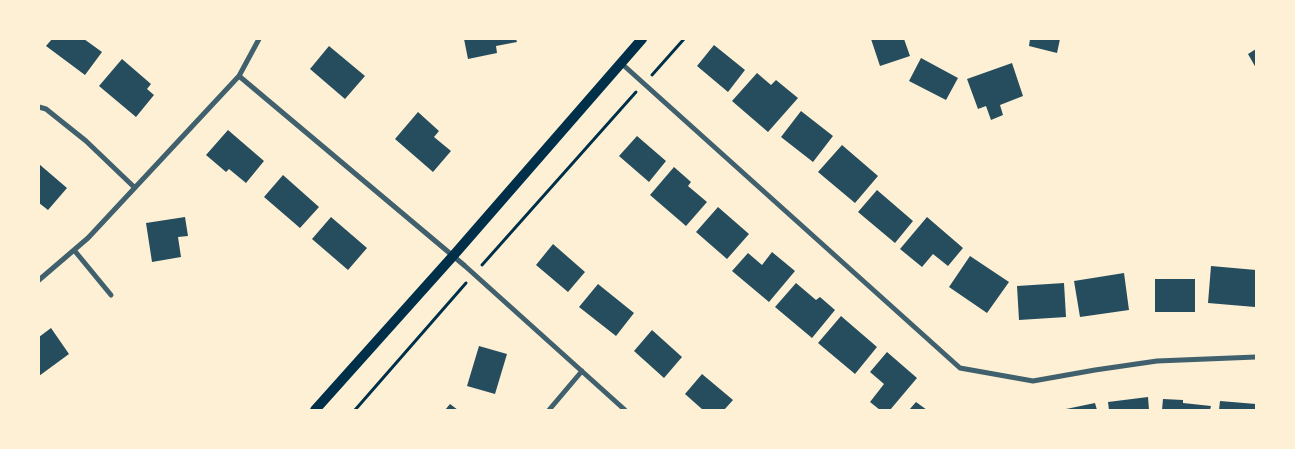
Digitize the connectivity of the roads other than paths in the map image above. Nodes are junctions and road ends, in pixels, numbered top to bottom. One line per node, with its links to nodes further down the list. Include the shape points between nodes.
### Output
1 (259, 39): 4 (street)
2 (642, 39): 3 (main road)
3 (621, 62): 8 (main road); 11 (street, via 960,368 1033,381 1157,361)
4 (239, 76): 6 (street); 8 (street)
5 (39, 107): 6 (street, via 86,141)
6 (134, 188): 7 (street)
7 (74, 250): 9 (street); 10 (street)
8 (453, 256): 12 (street); 13 (main road)
9 (39, 280)
10 (111, 295)
11 (1256, 358)
12 (582, 372): 14 (street); 15 (street)
13 (315, 410)
14 (549, 410)
15 (625, 410)

